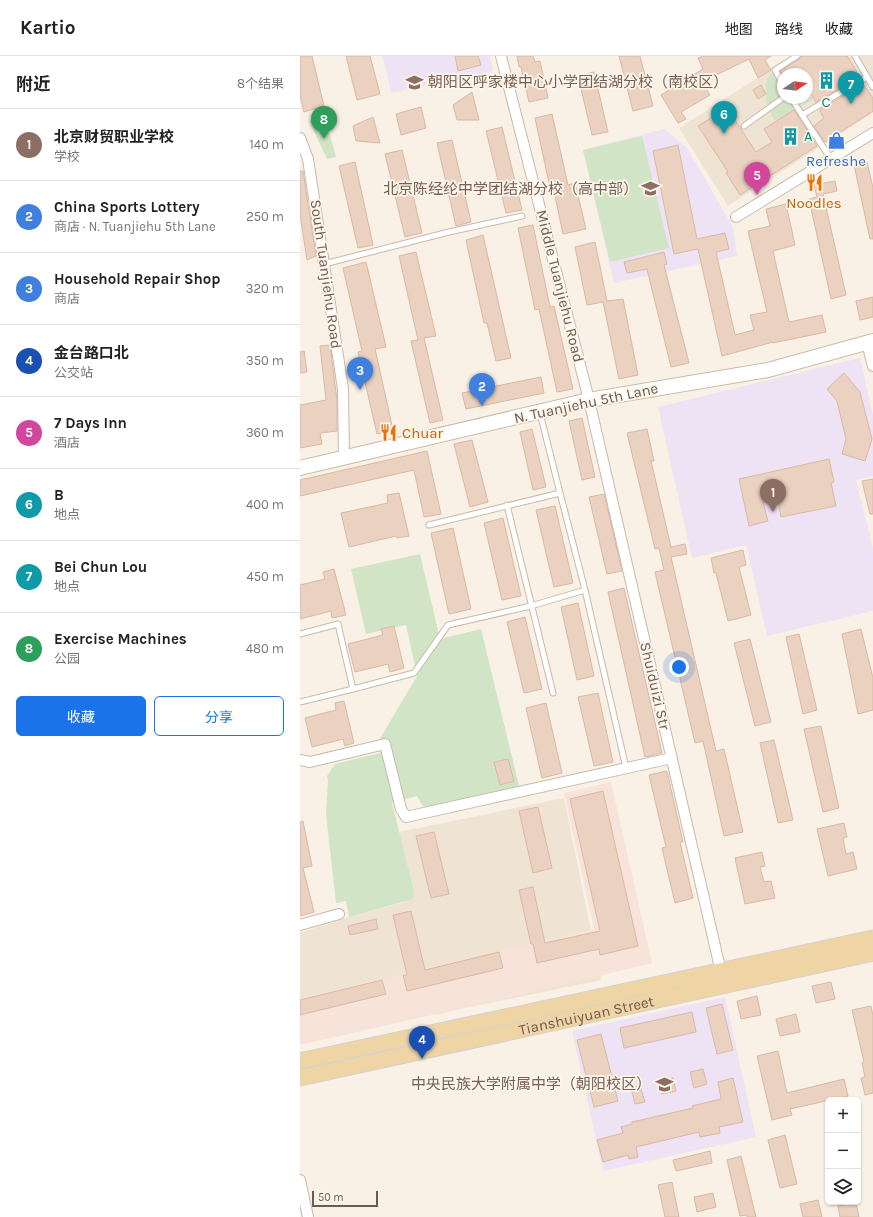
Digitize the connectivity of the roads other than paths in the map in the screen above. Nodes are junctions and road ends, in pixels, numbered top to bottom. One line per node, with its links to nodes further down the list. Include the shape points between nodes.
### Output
1 (501, 56): 19 (street, Middle Tuanjiehu Road)
2 (797, 56): 4 (lane)
3 (855, 56): 5 (lane)
4 (778, 68)
5 (867, 77): 6 (lane); 9 (lane)
6 (873, 87)
7 (777, 102): 10 (lane)
8 (795, 104): 9 (lane)
9 (802, 115): 13 (lane)
10 (744, 126)
11 (873, 133): 13 (street)
12 (300, 138): 16 (street, South Tuanjiehu Road, via 308,159)
13 (831, 158): 15 (street)
14 (522, 216): 16 (lane)
15 (736, 217)
16 (324, 264): 21 (street, South Tuanjiehu Road, via 343,389)
17 (870, 342): 18 (street); 19 (street, N. Tuanjiehu 5th Lane, via 768,370)
18 (873, 366)
19 (589, 400): 20 (street, N. Tuanjiehu 5th Lane); 32 (street, Shuiduizi Str)
20 (540, 412): 21 (street, N. Tuanjiehu 5th Lane); 23 (lane)
21 (344, 458): 22 (street, N. Tuanjiehu 5th Lane)
22 (300, 468)
23 (560, 493): 24 (lane); 26 (lane)
24 (507, 506): 25 (lane); 27 (lane)
25 (429, 525)
26 (585, 590): 27 (lane); 34 (lane)
27 (531, 606): 29 (lane, via 448,625 414,673); 30 (lane)
28 (300, 634): 29 (lane, via 338,624)
29 (353, 689): 31 (lane)
30 (552, 693)
31 (300, 702)
32 (672, 758): 34 (street); 39 (street, Shuiduizi Str)
33 (300, 760): 34 (street, via 310,762 385,744 401,809 406,817)
34 (626, 768)
35 (340, 914): 36 (street)
36 (300, 925)
37 (873, 938): 39 (main road, Tianshuiyuan Street)
38 (873, 953): 41 (main road, Tianshuiyuan Street)
39 (721, 972): 40 (main road, Tianshuiyuan Street)
40 (300, 1061)
41 (300, 1078)
42 (300, 1180): 43 (street)
43 (308, 1217)

